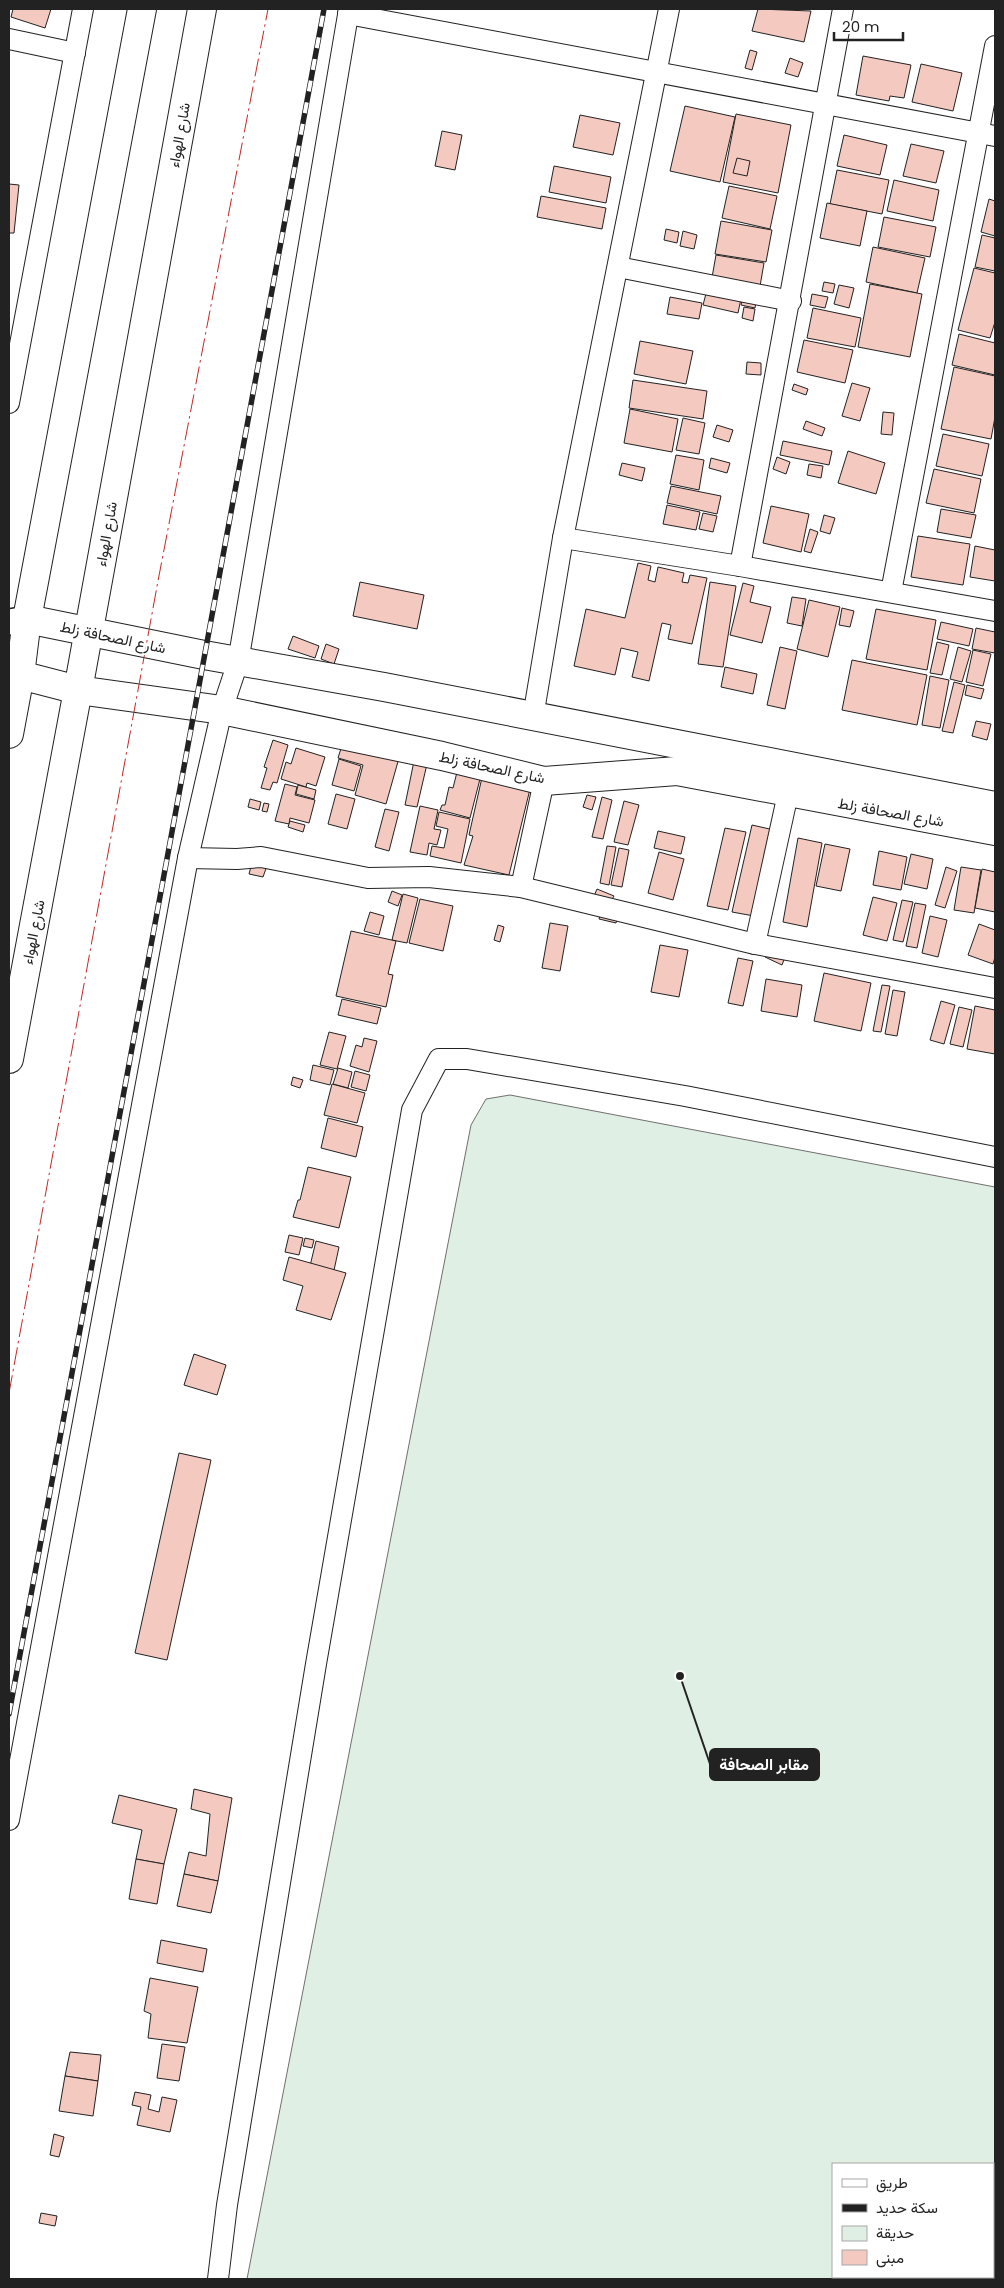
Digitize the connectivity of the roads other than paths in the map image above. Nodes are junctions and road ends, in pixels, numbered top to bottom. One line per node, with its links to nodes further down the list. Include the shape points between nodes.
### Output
1 (83, 9): 9 (street)
2 (142, 9): 20 (highway)
3 (202, 9): 21 (highway, شارع الهواء)
4 (668, 9): 10 (street)
5 (843, 9): 11 (street)
6 (349, 11): 10 (street); 22 (street)
7 (9, 38): 9 (street)
8 (995, 46): 12 (street)
9 (75, 53): 15 (street)
10 (656, 72): 11 (street); 13 (street)
11 (826, 103): 12 (street); 14 (street)
12 (987, 134): 18 (street)
13 (618, 267): 14 (street); 16 (street)
14 (791, 301): 17 (street)
15 (9, 403)
16 (563, 538): 17 (street); 26 (street)
17 (740, 566): 18 (street)
18 (891, 592): 19 (street)
19 (995, 611)
20 (18, 620): 21 (highway, شارع الصحافة زلط); 23 (highway)
21 (88, 632): 22 (highway, شارع الصحافة زلط); 24 (highway, شارع الهواء)
22 (238, 662): 25 (street); 26 (highway, شارع الصحافة زلط)
23 (14, 677): 24 (highway, شارع الصحافة زلط); 27 (highway)
24 (78, 690): 25 (highway, شارع الصحافة زلط); 36 (highway, شارع الهواء)
25 (222, 710): 29 (highway, شارع الصحافة زلط); 32 (street)
26 (532, 717): 28 (highway, شارع الصحافة زلط)
27 (9, 734)
28 (791, 780): 29 (highway, شارع الصحافة زلط, via 677,771); 30 (highway, شارع الصحافة زلط); 31 (highway, شارع الصحافة زلط); 34 (street)
29 (544, 781): 33 (street)
30 (995, 806)
31 (995, 831)
32 (188, 858): 33 (street, via 261,857 368,878 429,877); 38 (street)
33 (521, 887): 34 (street)
34 (756, 944): 35 (street)
35 (995, 988)
36 (9, 1058)
37 (995, 1157): 39 (street, via 685,1096 467,1059 439,1059 412,1110 311,1693 227,2205)
38 (9, 1820)
39 (218, 2279)

